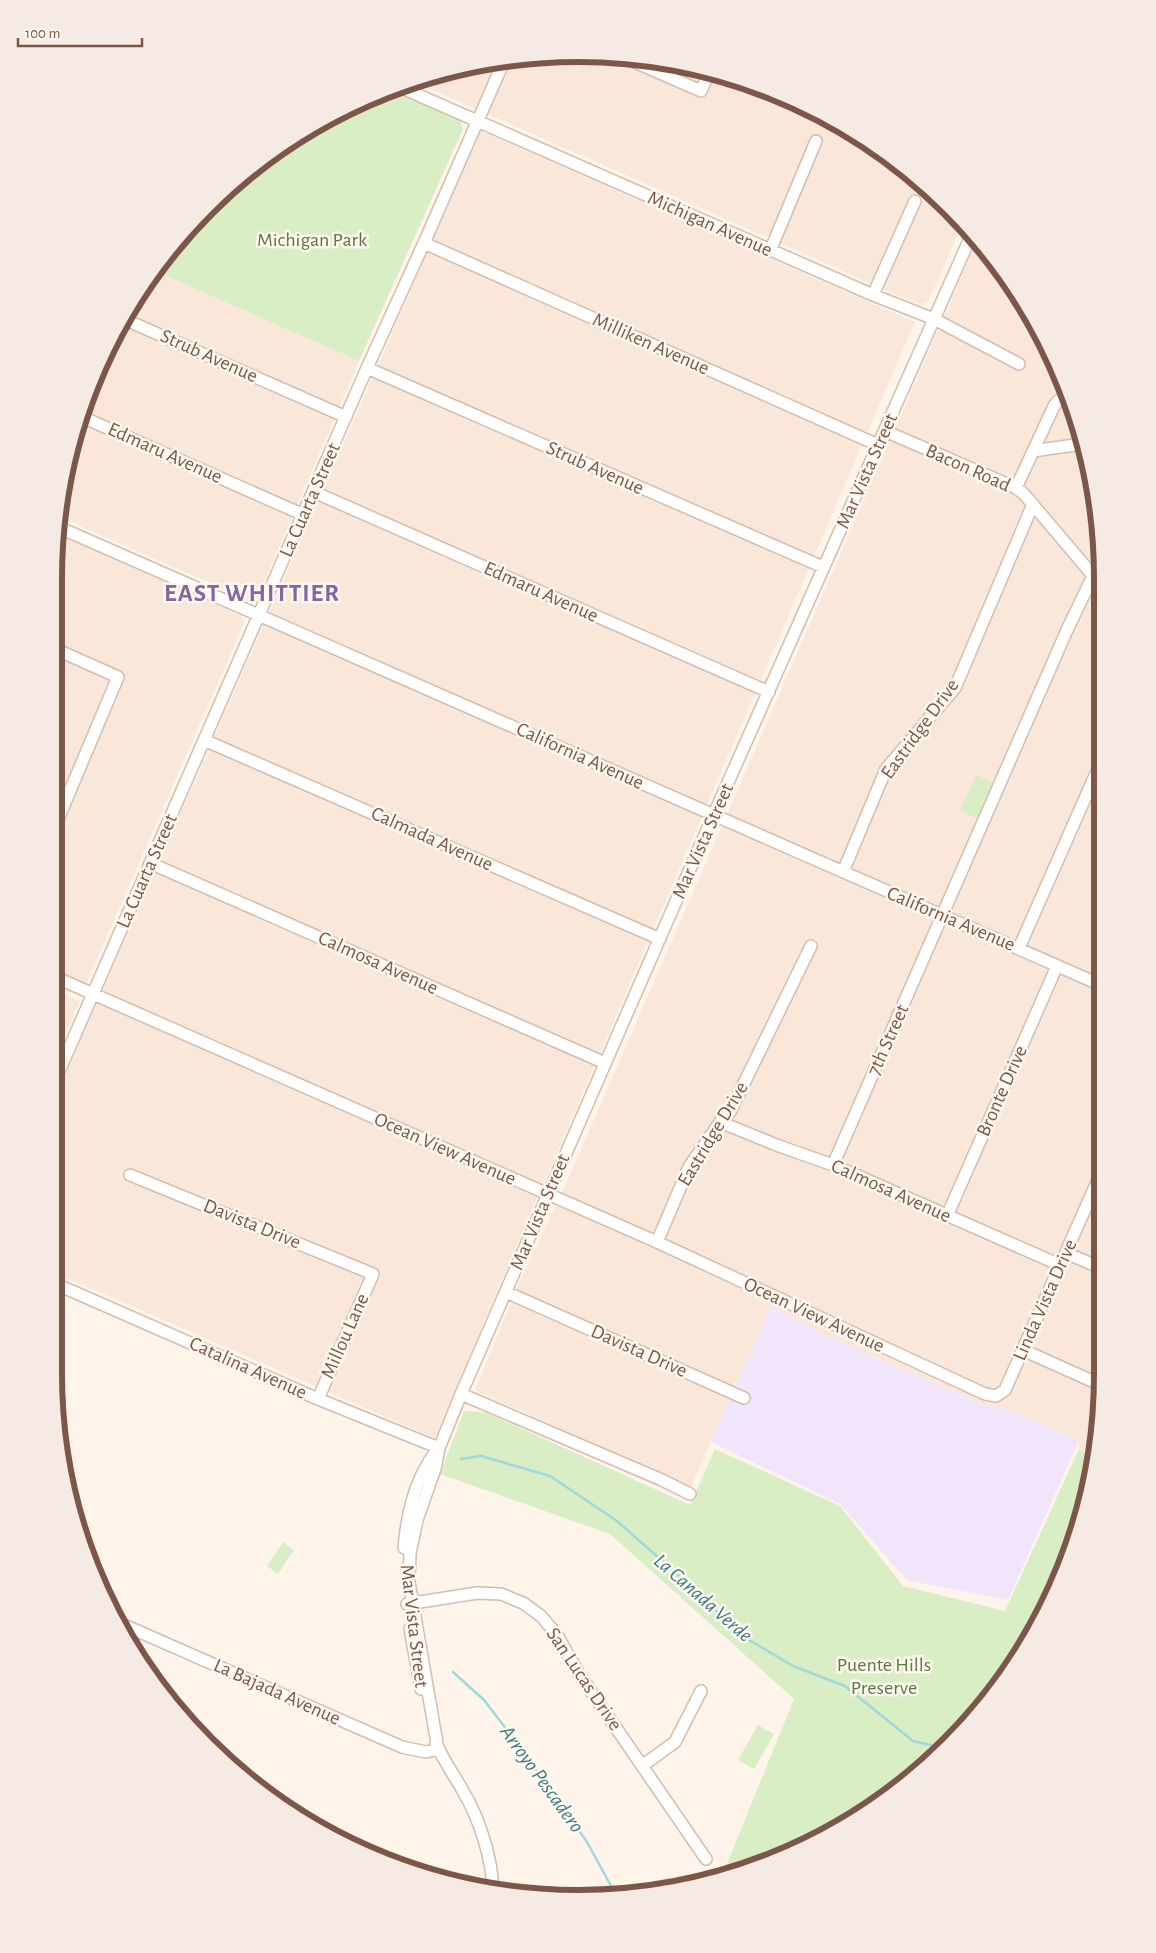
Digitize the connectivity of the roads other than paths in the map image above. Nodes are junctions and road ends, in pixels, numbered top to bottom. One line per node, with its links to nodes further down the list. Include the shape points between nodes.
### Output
1 (648, 67): 3 (street, via 701,90)
2 (500, 69): 5 (street, La Cuarta Street)
3 (706, 79)
4 (409, 91): 5 (street, Michigan Avenue)
5 (476, 120): 9 (street, La Cuarta Street); 10 (street, Michigan Avenue)
6 (816, 141): 10 (street)
7 (915, 201): 11 (street)
8 (969, 241): 12 (street, Mar Vista Street)
9 (424, 243): 15 (street, La Cuarta Street); 20 (street, Milliken Avenue)
10 (770, 251): 11 (street, Michigan Avenue)
11 (873, 295): 12 (street, Michigan Avenue)
12 (934, 319): 14 (street, Michigan Avenue); 19 (street, Mar Vista Street)
13 (131, 322): 17 (street, Strub Avenue)
14 (1019, 364)
15 (367, 368): 17 (street, La Cuarta Street); 28 (street, Strub Avenue)
16 (1061, 399): 22 (street, via 1054,406)
17 (346, 417): 24 (street, La Cuarta Street)
18 (88, 419): 26 (street, Edmaru Avenue)
19 (885, 431): 20 (street, Mar Vista Street); 23 (street, Bacon Road)
20 (878, 445): 28 (street, Mar Vista Street)
21 (1076, 445): 22 (street)
22 (1033, 451): 23 (street)
23 (1016, 488): 25 (street, Bacon Road)
24 (314, 492): 26 (street, La Cuarta Street); 32 (street, Edmaru Avenue)
25 (1033, 504): 29 (street, Bacon Road); 38 (street, Eastridge Drive, via 955,688 886,769)
26 (304, 515): 30 (street, La Cuarta Street)
27 (65, 530): 30 (street, California Avenue)
28 (823, 568): 32 (street, Mar Vista Street)
29 (1093, 576): 39 (street, 7th Street)
30 (258, 615): 33 (street, La Cuarta Street); 36 (street, California Avenue)
31 (62, 652): 35 (street, via 118,677)
32 (769, 692): 36 (street, Mar Vista Street)
33 (204, 740): 37 (street, La Cuarta Street); 40 (street, Calmada Avenue)
34 (1094, 778): 42 (street)
35 (62, 810)
36 (714, 814): 38 (street, California Avenue); 40 (street, Mar Vista Street)
37 (150, 863): 46 (street, La Cuarta Street); 47 (street, Calmosa Avenue)
38 (843, 872): 39 (street, California Avenue)
39 (944, 915): 42 (street, California Avenue); 50 (street, 7th Street)
40 (660, 939): 47 (street, Mar Vista Street)
41 (811, 946): 49 (street, Eastridge Drive, via 730,1112)
42 (1019, 948): 43 (street, California Avenue)
43 (1057, 966): 45 (street, California Avenue); 54 (street, Bronte Drive)
44 (62, 980): 46 (street, Ocean View Avenue)
45 (1094, 982)
46 (94, 993): 48 (street, La Cuarta Street); 53 (street, Ocean View Avenue)
47 (605, 1063): 53 (street, Mar Vista Street)
48 (62, 1065)
49 (720, 1122): 50 (street, Calmosa Avenue); 55 (street, Eastridge Drive, via 689,1167)
50 (833, 1165): 54 (street, Calmosa Avenue)
51 (130, 1175): 59 (street, Davista Drive)
52 (1094, 1189): 56 (street, Linda Vista Drive)
53 (547, 1195): 55 (street, Ocean View Avenue); 61 (street, Mar Vista Street)
54 (947, 1216): 58 (street, Calmosa Avenue)
55 (657, 1242): 65 (street, Ocean View Avenue, via 984,1394)
56 (1066, 1253): 57 (street); 58 (street, Linda Vista Drive)
57 (1094, 1265)
58 (1060, 1266): 62 (street, Linda Vista Drive)
59 (373, 1274): 67 (street, Millou Lane)
60 (62, 1287): 67 (street, Catalina Avenue)
61 (506, 1292): 64 (street, Mar Vista Street); 66 (street, Davista Drive)
62 (1024, 1350): 63 (street); 65 (street, Linda Vista Drive, via 1005,1390)
63 (1094, 1382)
64 (461, 1394): 68 (street, Mar Vista Street); 69 (street)
65 (996, 1396)
66 (744, 1398)
67 (318, 1399): 68 (street, Catalina Avenue)
68 (439, 1448): 70 (street, Mar Vista Street, via 423,1469 410,1511 404,1547 404,1576)
69 (690, 1494)
70 (410, 1604): 73 (street, Mar Vista Street, via 414,1654 426,1714); 74 (street, San Lucas Drive, via 476,1593 501,1594 524,1603 558,1635 579,1674)
71 (129, 1627): 73 (street, La Bajada Avenue, via 402,1747 426,1752)
72 (701, 1691): 74 (street, via 675,1742)
73 (438, 1748): 76 (street, Mar Vista Street, via 473,1811 483,1838)
74 (642, 1766): 75 (street, San Lucas Drive)
75 (706, 1860)
76 (492, 1883)

